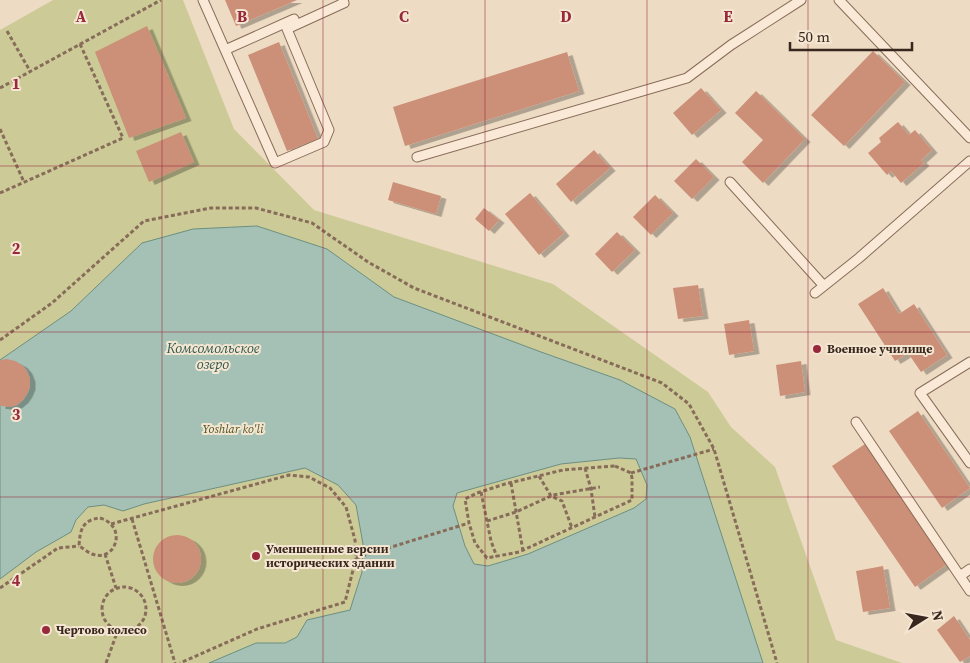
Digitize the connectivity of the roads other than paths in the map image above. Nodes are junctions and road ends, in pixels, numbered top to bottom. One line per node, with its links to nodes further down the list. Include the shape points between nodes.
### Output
1 (203, 0): 6 (lane)
2 (338, 0): 6 (lane)
3 (344, 0): 6 (lane, via 344,3 287,29 329,130 324,142 283,160 275,163)
4 (801, 0): 8 (lane, via 687,78)
5 (839, 0): 7 (lane)
6 (225, 50)
7 (970, 138)
8 (417, 157)
9 (970, 161): 11 (lane)
10 (730, 182): 11 (lane)
11 (824, 286): 12 (lane)
12 (815, 293)
13 (970, 362): 15 (lane, via 920,394)
14 (856, 422): 17 (lane)
15 (970, 463)
16 (970, 569): 17 (lane)
17 (960, 576): 18 (lane)
18 (970, 591)

